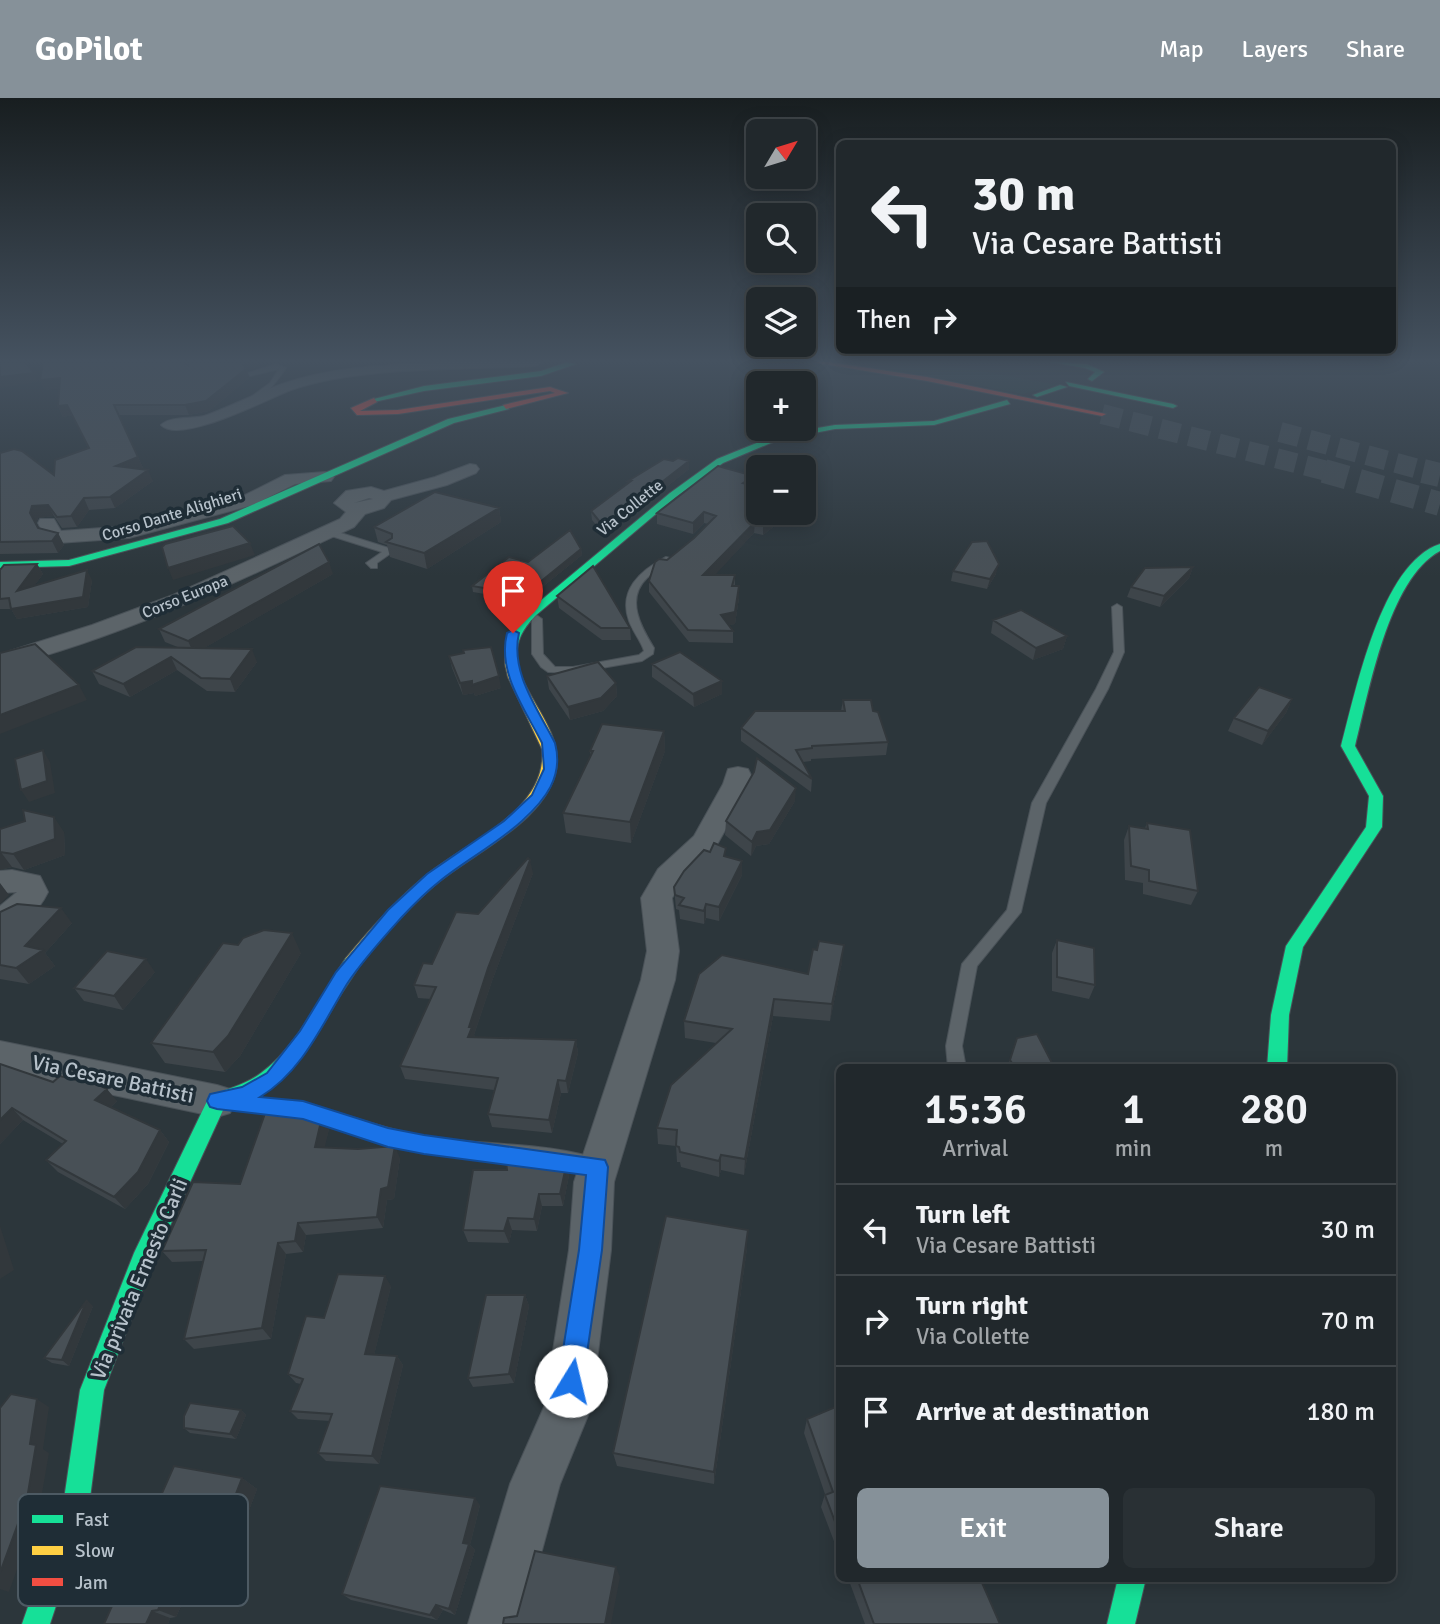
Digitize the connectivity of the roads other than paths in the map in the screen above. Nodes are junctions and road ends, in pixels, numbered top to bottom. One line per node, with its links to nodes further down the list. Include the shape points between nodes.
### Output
1 (424, 433): 4 (main road, Corso Dante Alighieri)
2 (799, 433): 12 (main road, Via Collette, via 746,448 720,461)
3 (470, 469): 6 (street, Corso Europa, via 383,497 365,492 344,500 344,505 359,509 347,523)
4 (325, 477): 5 (street, via 291,479 231,506 112,535 58,537); 9 (main road, Corso Dante Alighieri, via 223,521 123,551 50,566)
5 (47, 523)
6 (328, 532): 10 (lane, via 389,551 371,563); 13 (street, Corso Europa, via 181,600)
7 (1440, 547): 19 (main road, via 1411,568 1377,639 1348,746 1376,796 1374,827 1295,946 1280,1015)
8 (683, 551): 12 (lane, via 649,570 632,594 629,603 634,625 649,648 642,658 552,670 538,657 537,620)
9 (0, 565)
10 (374, 566)
11 (1117, 607): 18 (lane, via 1119,652 1039,803 1014,912 970,964 954,1045)
12 (531, 614): 20 (main road, Via Collette, via 513,633 509,648 512,670 552,756 538,798 432,878 384,926 343,977 274,1079 246,1095)
13 (0, 661)
14 (738, 775): 21 (street, via 704,843 669,877 656,898 663,951 658,980)
15 (0, 882): 16 (street, via 19,880 32,887 22,906)
16 (0, 920)
17 (0, 1056): 20 (street, Via Cesare Battisti)
18 (956, 1064)
19 (1277, 1064)
20 (217, 1101): 21 (lane, Via Cesare Battisti, via 303,1110 424,1145); 22 (main road, Via privata Ernesto Carli, via 142,1261 92,1390)
21 (597, 1167): 26 (street, via 567,1408 535,1484)
22 (78, 1494)
23 (1131, 1582): 27 (main road)
24 (42, 1606): 25 (main road, Via privata Ernesto Carli)
25 (36, 1624)
26 (495, 1624)
27 (1121, 1624)

